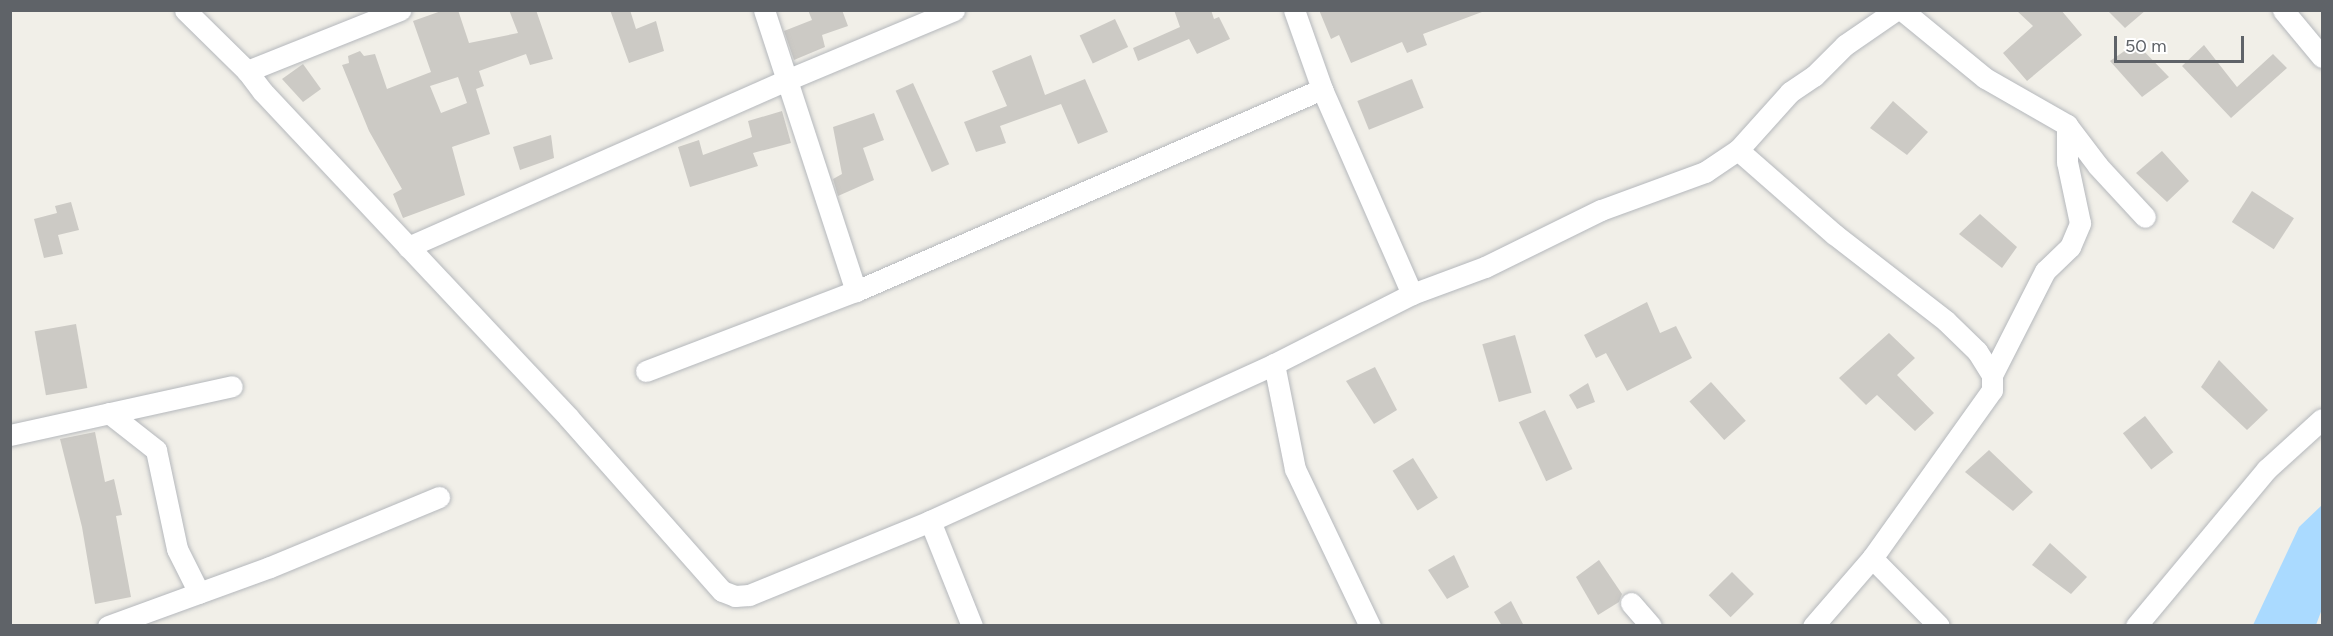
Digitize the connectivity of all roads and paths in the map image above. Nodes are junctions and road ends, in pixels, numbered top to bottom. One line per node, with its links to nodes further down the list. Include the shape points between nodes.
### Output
1 (185, 10): 10 (street)
2 (400, 10): 10 (street)
3 (764, 10): 11 (street)
4 (954, 10): 11 (street)
5 (1294, 10): 12 (street)
6 (1896, 10): 14 (street, via 1845,45 1814,76 1790,92)
7 (1902, 10): 13 (street, via 1985,78)
8 (2283, 10): 9 (street)
9 (2322, 57)
10 (247, 70): 16 (street)
11 (787, 80): 16 (street); 17 (street)
12 (1322, 89): 17 (street); 18 (street)
13 (2067, 125): 15 (street); 21 (street, via 2067,162 2080,223 2070,247 2045,271)
14 (1738, 150): 18 (street, via 1705,172 1601,210 1485,267); 21 (street, via 1834,234 1947,321 1977,351)
15 (2145, 217)
16 (408, 248): 27 (street, via 568,417 722,591 735,596 749,595)
17 (856, 291): 20 (street)
18 (1412, 294): 19 (street)
19 (1274, 364): 27 (street); 33 (street, via 1295,469)
20 (646, 371)
21 (1992, 375): 28 (street, via 1992,390)
22 (232, 386): 23 (street)
23 (109, 413): 25 (street); 29 (street, via 156,450 177,549)
24 (2322, 419): 37 (street, via 2267,469)
25 (10, 435)
26 (439, 497): 29 (street)
27 (930, 521): 32 (street)
28 (1872, 558): 35 (street); 36 (street)
29 (199, 593): 31 (street)
30 (1631, 603): 34 (street)
31 (108, 626)
32 (972, 626)
33 (1370, 626)
34 (1651, 626)
35 (1813, 626)
36 (1939, 626)
37 (2136, 626)

